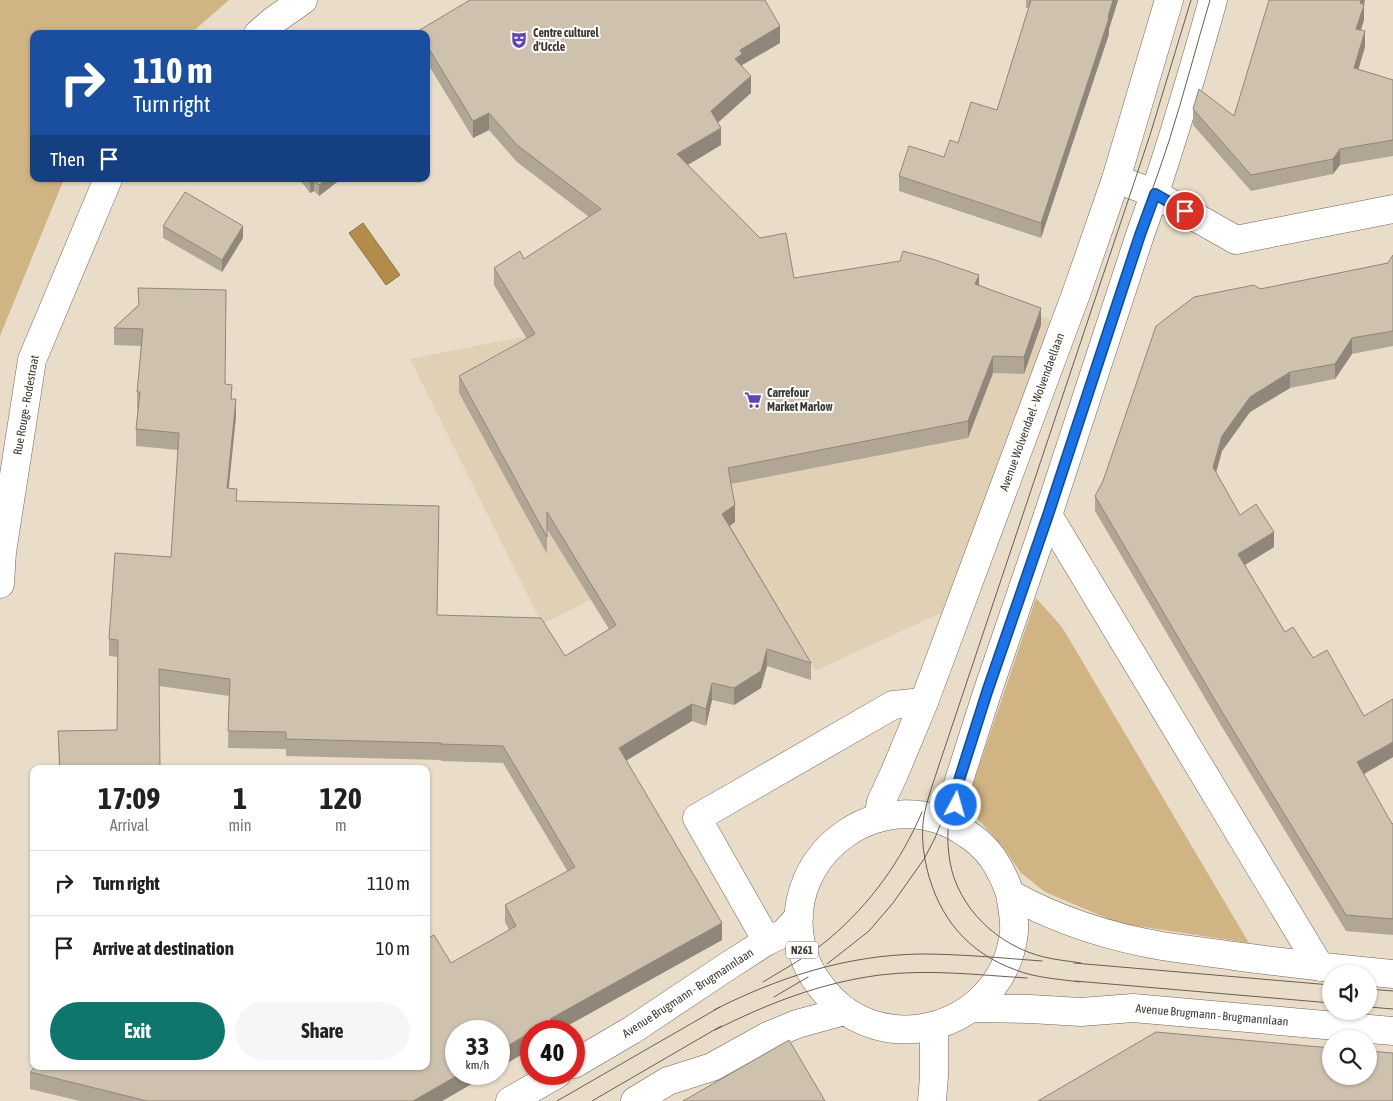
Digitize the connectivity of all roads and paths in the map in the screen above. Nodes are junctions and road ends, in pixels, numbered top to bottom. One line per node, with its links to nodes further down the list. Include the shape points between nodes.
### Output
1 (303, 0): 4 (street)
2 (1169, 0): 5 (street, Avenue Wolvendael - Wolvendaellaan)
3 (1213, 0): 7 (street)
4 (263, 30)
5 (1116, 179): 7 (street); 11 (street, Avenue Wolvendael - Wolvendaellaan)
6 (107, 182): 10 (street, Rue Rouge - Rodestraat, via 32,360 2,552)
7 (1155, 194): 8 (street, via 1236,240); 9 (street)
8 (1393, 209)
9 (1048, 515): 13 (street, via 955,793); 17 (street)
10 (0, 584)
11 (924, 702): 12 (street, Avenue Wolvendael - Wolvendaellaan, via 881,802); 16 (street, via 893,705 697,818)
12 (878, 818): 13 (street, Avenue Brugmann - Brugmannlaan / N261, via 920,815); 15 (street, Avenue Brugmann - Brugmannlaan / N261, via 840,836 820,857 806,881)
13 (961, 829): 14 (street, Avenue Brugmann - Brugmannlaan / N261, via 992,857)
14 (1010, 894): 17 (street, via 1065,920 1161,946); 19 (street, Avenue Brugmann - Brugmannlaan / N261, via 1014,932 1007,962 992,988)
15 (798, 917): 16 (street, Avenue Brugmann - Brugmannlaan / N261, via 784,933); 20 (street, Avenue Brugmann - Brugmannlaan / N261, via 801,945 810,971 827,996)
16 (767, 941): 23 (street, Avenue Brugmann - Brugmannlaan / N261)
17 (1320, 968): 18 (street)
18 (1393, 974)
19 (972, 1008): 21 (street, Avenue Brugmann - Brugmannlaan / N261); 22 (street, Avenue Brugmann - Brugmannlaan / N261, via 1081,1012 1133,1008)
20 (844, 1010): 21 (street, Avenue Brugmann - Brugmannlaan / N261, via 868,1022 894,1029); 26 (street, via 768,1036 712,1067 668,1081)
21 (934, 1026): 27 (street)
22 (1393, 1031)
23 (585, 1058)
24 (538, 1085): 25 (street)
25 (510, 1101)
26 (634, 1101)
27 (932, 1101)

